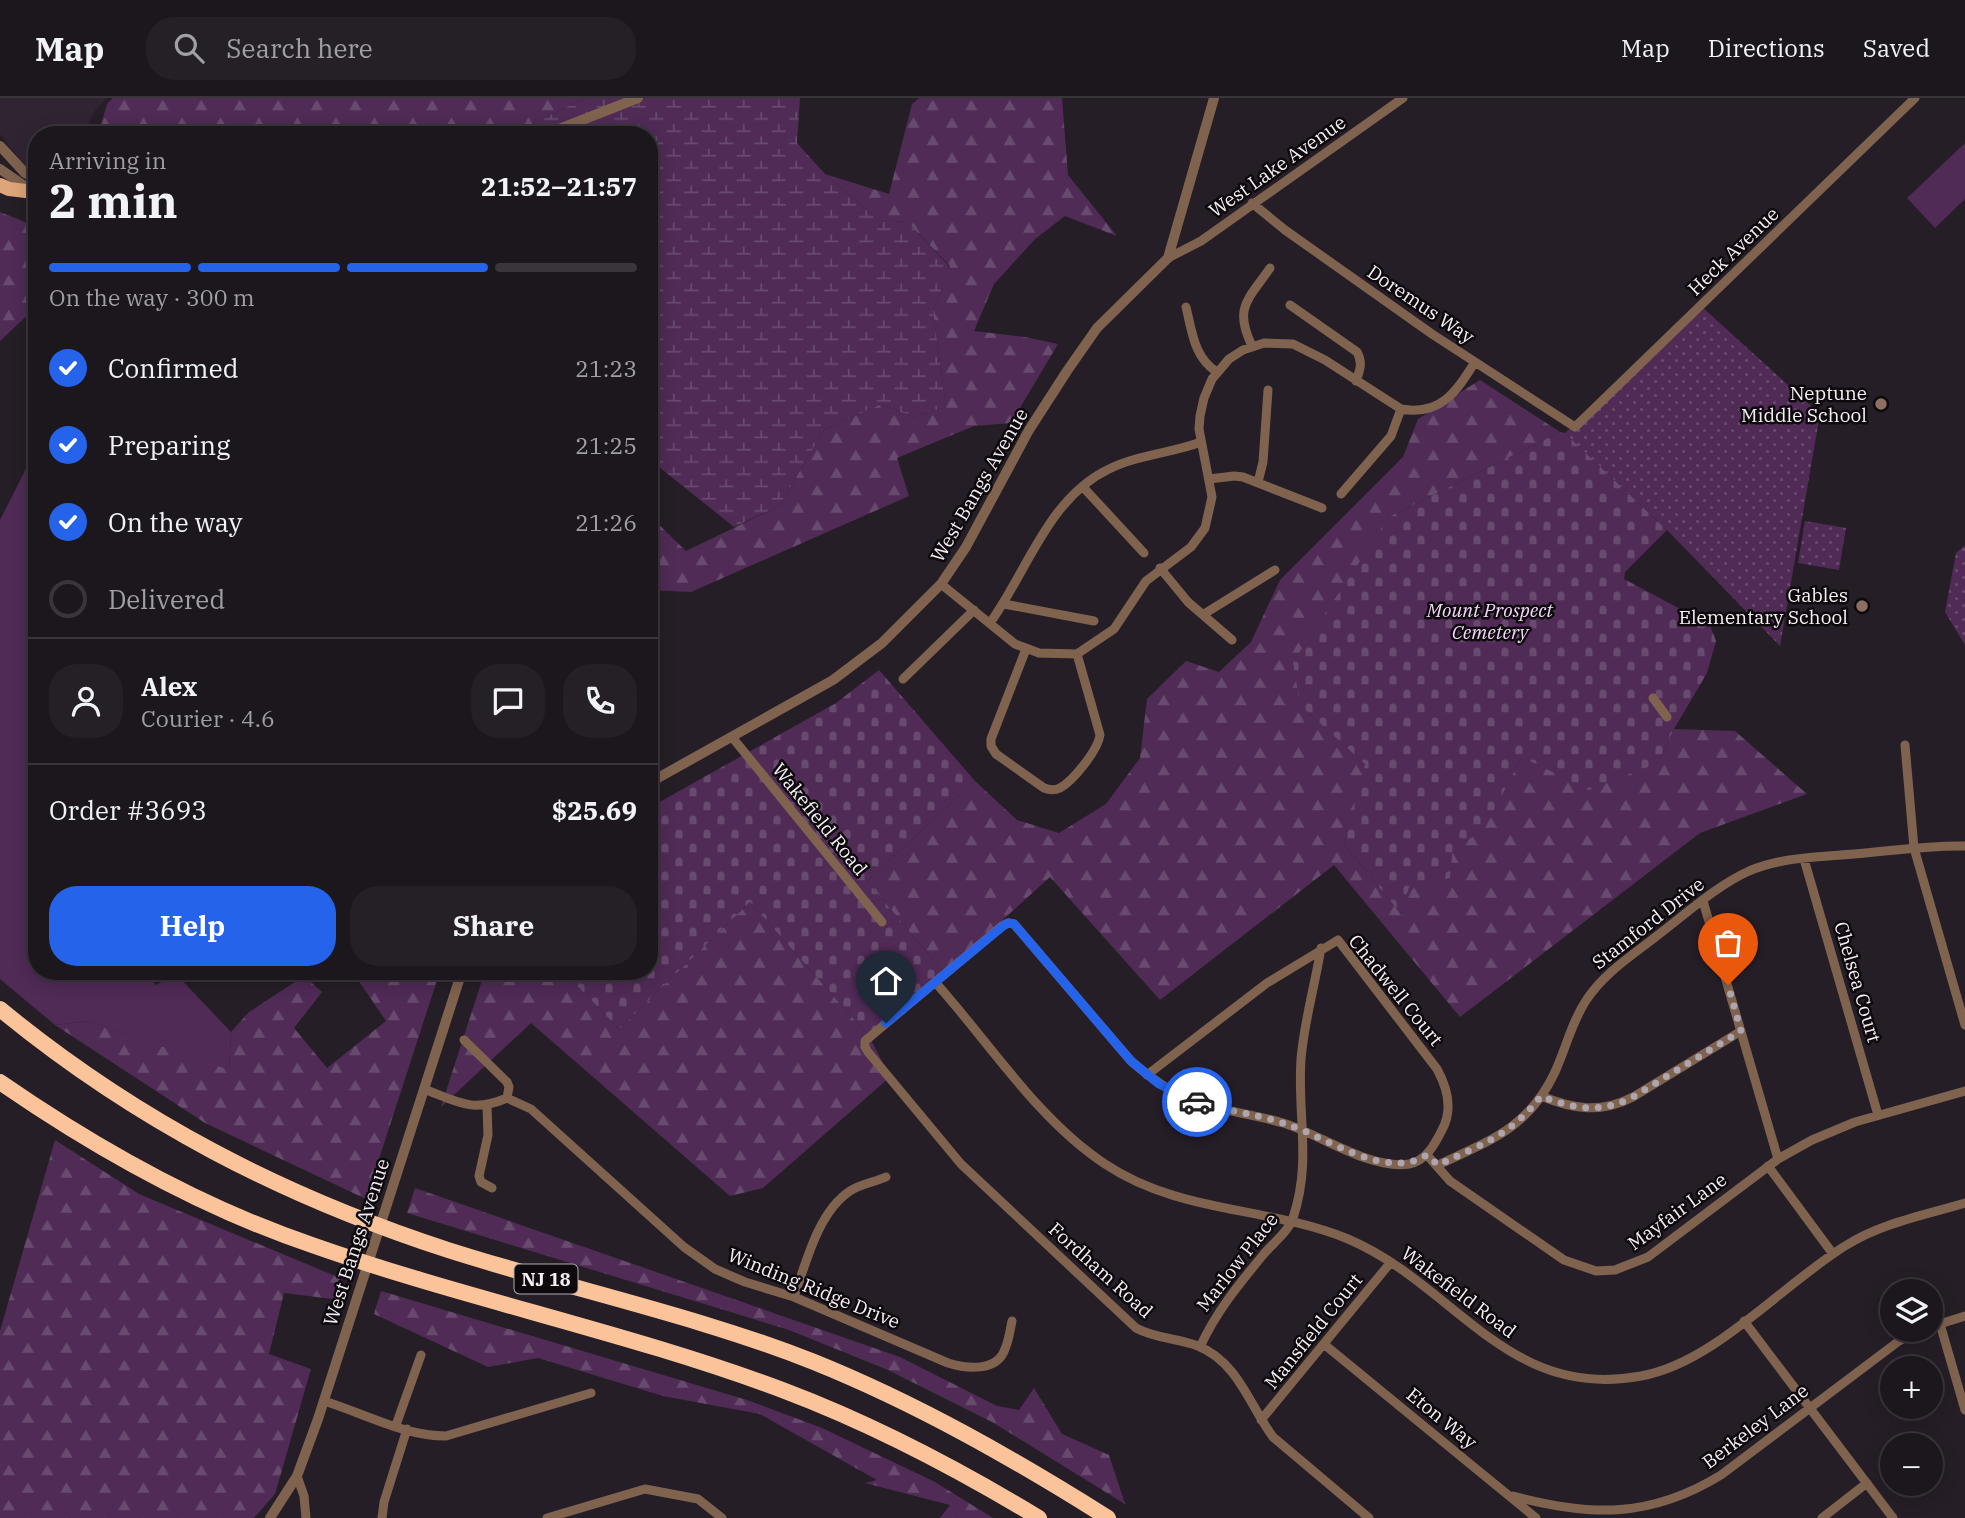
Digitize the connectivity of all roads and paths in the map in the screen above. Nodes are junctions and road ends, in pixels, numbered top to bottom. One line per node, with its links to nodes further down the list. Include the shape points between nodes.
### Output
1 (638, 98): 5 (street)
2 (1214, 98): 13 (street, West Bangs Avenue)
3 (1403, 98): 12 (street, West Lake Avenue)
4 (1915, 98): 23 (street, Heck Avenue)
5 (567, 126)
6 (0, 146): 8 (street)
7 (0, 169): 9 (street)
8 (28, 177)
9 (28, 184)
10 (0, 185): 11 (main road)
11 (28, 188)
12 (1252, 203): 13 (street, West Lake Avenue, via 1201,241); 18 (street, Doremus Way)
13 (1168, 258): 33 (street, West Bangs Avenue, via 1097,328 1067,370)
14 (1270, 268): 17 (street, via 1242,314)
15 (1290, 304): 20 (street, via 1357,352 1361,369)
16 (1186, 307): 19 (street, via 1198,353)
17 (1252, 346): 19 (street); 20 (street, via 1284,342 1300,346)
18 (1475, 362): 22 (street, via 1441,404 1422,411); 23 (street, Doremus Way)
19 (1216, 372): 24 (street, via 1199,416)
20 (1356, 381): 22 (street)
21 (1268, 390): 26 (street)
22 (1401, 409): 28 (street, via 1391,436)
23 (1575, 428)
24 (1201, 442): 25 (street); 27 (street, via 1116,466)
25 (1209, 479): 26 (street, via 1234,476); 31 (street, via 1212,498 1205,528 1191,547)
26 (1258, 482): 29 (street)
27 (1083, 487): 30 (street); 34 (street, via 1050,524)
28 (1341, 494)
29 (1322, 508)
30 (1144, 553)
31 (1160, 568): 36 (street); 41 (street, via 1142,585 1114,629)
32 (1275, 570): 36 (street)
33 (941, 584): 35 (street); 45 (street, West Bangs Avenue, via 850,668)
34 (1004, 604): 37 (street); 38 (street)
35 (974, 610): 38 (street); 42 (street)
36 (1204, 614): 39 (street)
37 (1094, 621)
38 (990, 623): 40 (street, via 1002,636)
39 (1233, 640)
40 (1026, 649): 41 (street); 41 (street, via 991,746 996,754 1052,790 1063,786 1099,743)
41 (1077, 654)
42 (903, 679)
43 (1653, 698): 44 (street)
44 (1667, 717)
45 (732, 737): 47 (street, West Bangs Avenue); 52 (street, Wakefield Road)
46 (1905, 745): 49 (street)
47 (658, 778)
48 (1965, 846): 49 (street, Stamford Drive)
49 (1914, 848): 50 (street, Stamford Drive); 57 (street)
50 (1804, 859): 51 (street, Stamford Drive, via 1752,870); 67 (street, Chelsea Court)
51 (1703, 901): 58 (street); 64 (street, Stamford Drive, via 1596,986)
52 (882, 922)
53 (1321, 948): 60 (street, Chadwell Court); 68 (street, Marlow Place, via 1301,1058); 69 (street, Chadwell Court, via 1338,940 1445,1084 1447,1118)
54 (459, 980): 62 (street, West Bangs Avenue)
55 (935, 982): 60 (street, via 1003,926 1018,927 1123,1053); 76 (street, Wakefield Road, via 1055,1123 1104,1164 1178,1199); 87 (street, Fordham Road, via 865,1041 868,1052 961,1164 1125,1320 1149,1334)
56 (0, 1009): 106 (highway, NJ 18, via 136,1108 219,1156 300,1195 448,1250 698,1323 813,1362 957,1428)
57 (1965, 1025)
58 (1741, 1031): 64 (street, via 1615,1105 1580,1109); 70 (street)
59 (464, 1040): 65 (street, via 507,1082)
60 (1147, 1075): 68 (street, via 1195,1101)
61 (0, 1082): 105 (highway, NJ 18, via 121,1158 267,1228 782,1390 924,1452)
62 (424, 1089): 66 (street, via 466,1105); 90 (street, West Bangs Avenue)
63 (1965, 1091): 67 (street, Mayfair Lane)
64 (1541, 1096): 71 (street, Stamford Drive, via 1497,1138)
65 (507, 1098): 66 (street); 79 (street, Winding Ridge Drive, via 531,1108 695,1256 730,1276)
66 (487, 1106): 74 (street, via 488,1135 479,1176)
67 (1878, 1115): 70 (street, Mayfair Lane)
68 (1304, 1131): 69 (street, via 1375,1161 1409,1164); 76 (street, Marlow Place, via 1303,1176)
69 (1427, 1155): 71 (street, Mayfair Lane)
70 (1777, 1159): 72 (street, Mayfair Lane)
71 (1438, 1165): 72 (street, Mayfair Lane, via 1450,1181 1564,1260 1606,1272 1648,1257)
72 (1768, 1166): 77 (street)
73 (886, 1177): 79 (street, via 851,1190 826,1217)
74 (492, 1188)
75 (1965, 1203): 77 (street, Wakefield Road, via 1874,1231)
76 (1293, 1221): 78 (street, Wakefield Road, via 1347,1239); 87 (street, Marlow Place, via 1230,1295)
77 (1833, 1254): 82 (street, Wakefield Road)
78 (1391, 1262): 82 (street, Wakefield Road, via 1508,1352 1541,1368 1577,1377 1623,1379 1664,1370 1700,1353); 86 (street, Mansfield Court)
79 (794, 1297): 81 (street, Winding Ridge Drive, via 962,1367 984,1367 997,1360 1005,1350)
80 (1965, 1317): 83 (street)
81 (1012, 1321)
82 (1744, 1321): 91 (street)
83 (1943, 1323)
84 (1896, 1342): 91 (street, Berkeley Lane)
85 (1941, 1342): 92 (street)
86 (1325, 1345): 93 (street, Mansfield Court); 98 (street, Eton Way)
87 (1200, 1347): 93 (street, Fordham Road, via 1237,1377)
88 (421, 1355): 94 (street)
89 (591, 1393): 95 (street, via 446,1436)
90 (324, 1401): 94 (street); 96 (street, West Bangs Avenue)
91 (1810, 1408): 97 (street); 99 (street, Berkeley Lane, via 1696,1490 1650,1507)
92 (1965, 1410)
93 (1261, 1420): 107 (street, Fordham Road, via 1287,1451)
94 (396, 1425): 95 (street)
95 (407, 1429): 102 (street)
96 (297, 1476): 100 (street, West Bangs Avenue); 101 (street)
97 (1867, 1483): 109 (street); 110 (street)
98 (1513, 1496): 99 (street, Berkeley Lane); 108 (street, Eton Way)
99 (1594, 1515)
100 (270, 1518)
101 (306, 1518)
102 (382, 1518)
103 (547, 1518): 104 (street, via 645,1489 698,1499)
104 (722, 1518)
105 (1039, 1518)
106 (1108, 1518)
107 (1369, 1518)
108 (1536, 1518)
109 (1822, 1518)
110 (1893, 1518)

